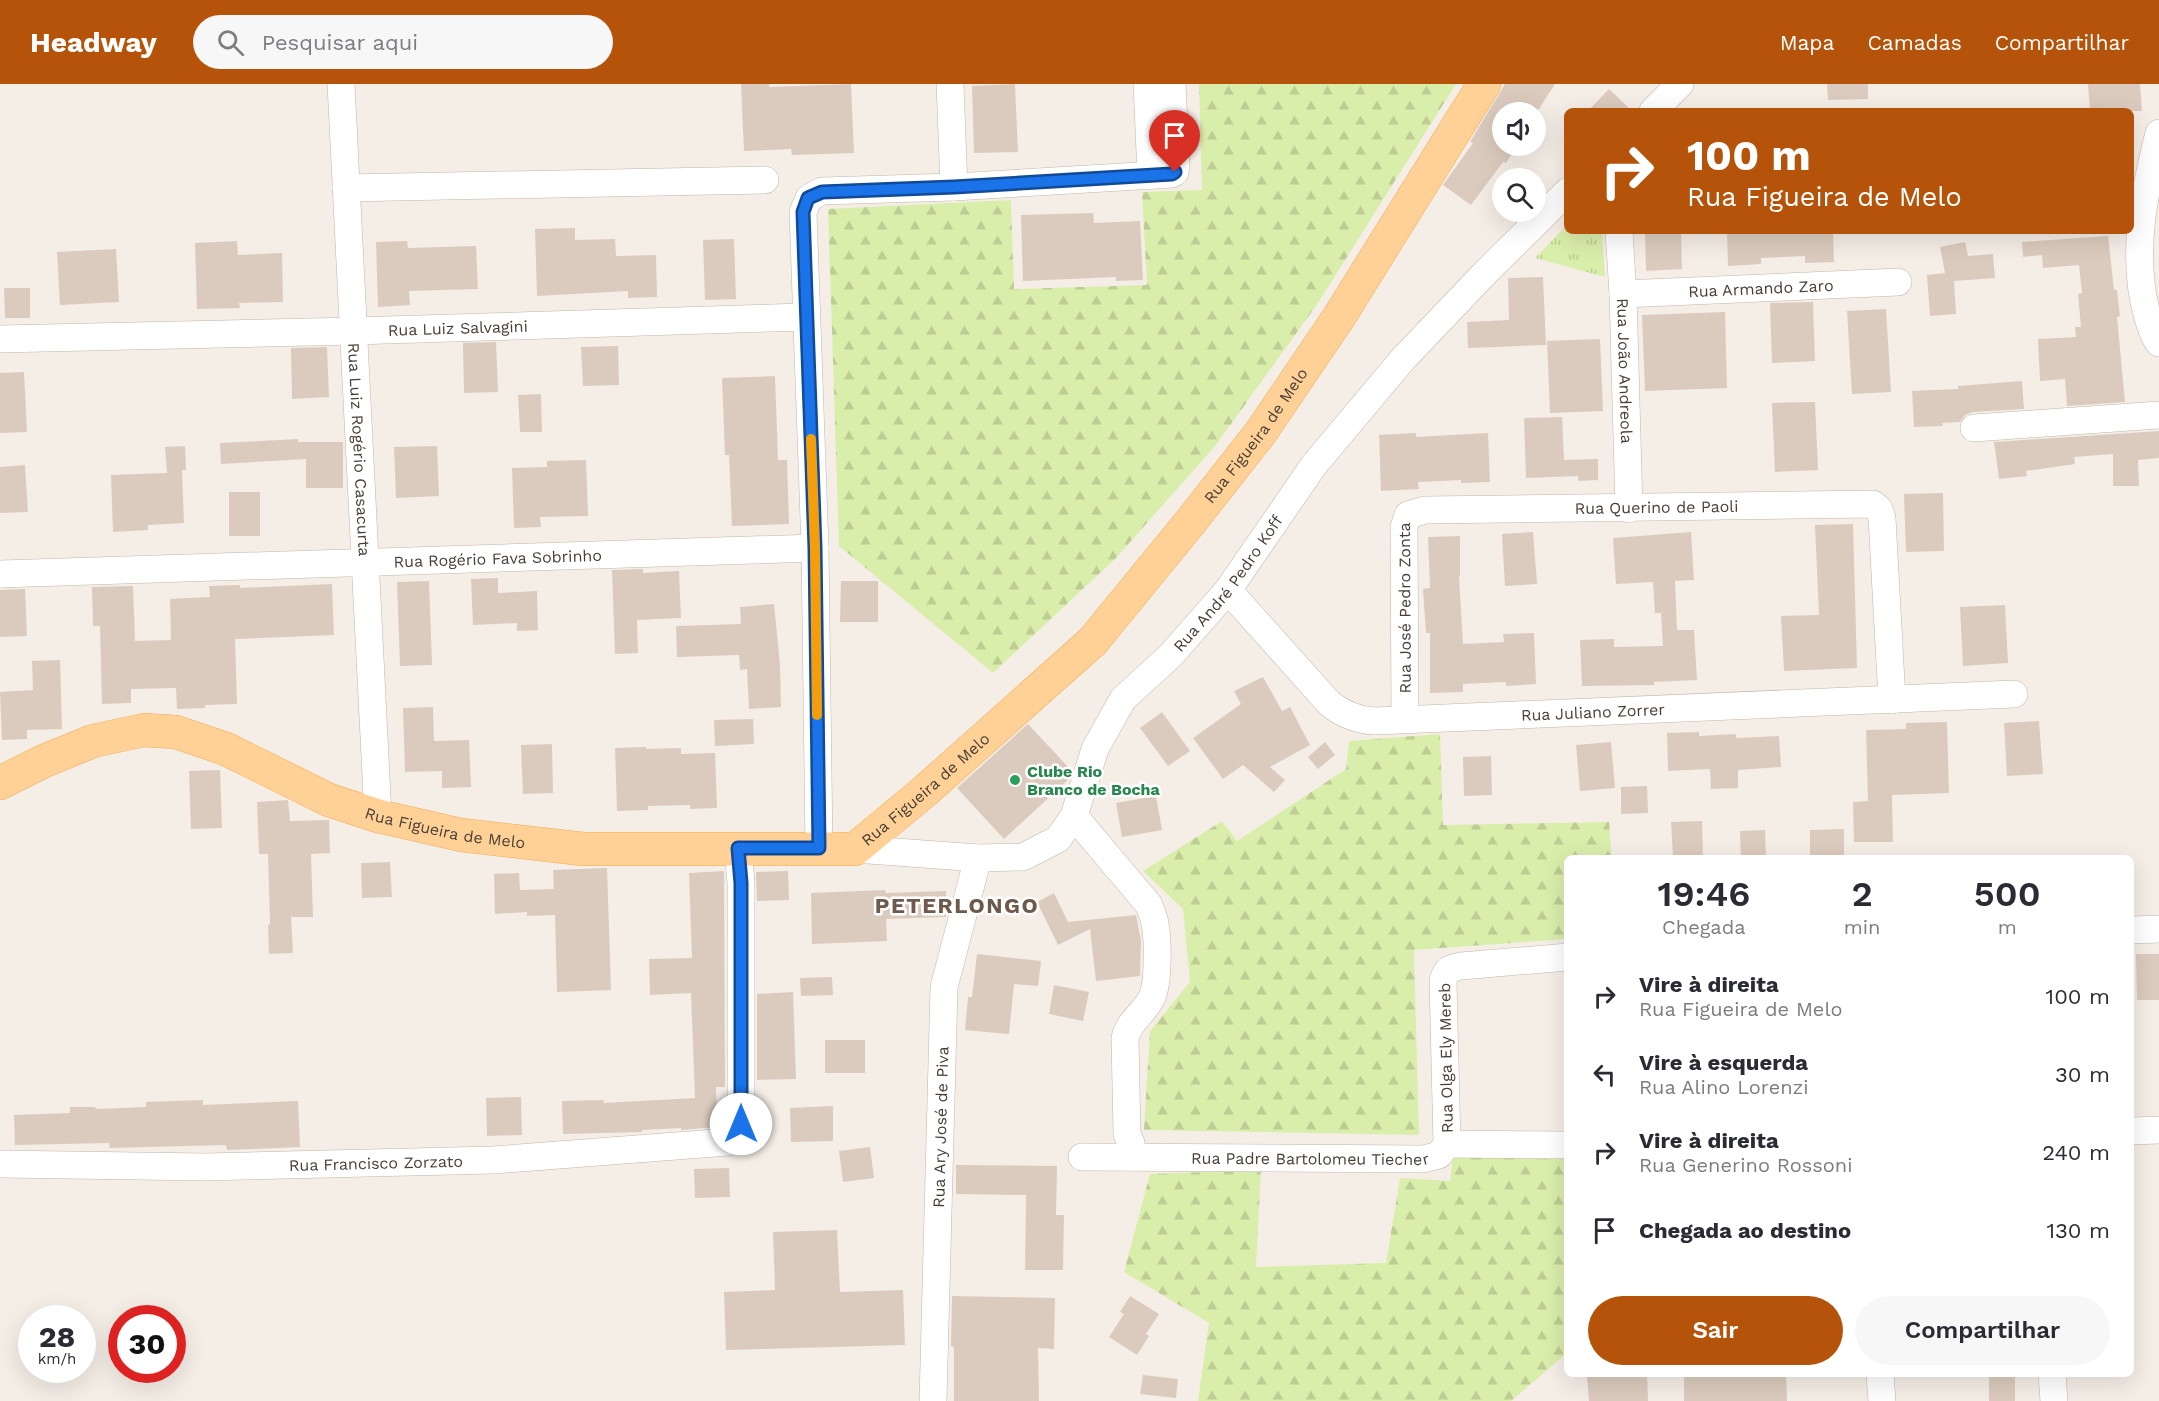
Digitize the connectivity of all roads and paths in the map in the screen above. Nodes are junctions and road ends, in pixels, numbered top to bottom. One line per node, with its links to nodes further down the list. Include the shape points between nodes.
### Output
1 (341, 84): 12 (street, Rua Luiz Rogério Casacurta)
2 (950, 84): 11 (street)
3 (1148, 84): 9 (street)
4 (1172, 84): 9 (street)
5 (1484, 84): 37 (main road, Rua Figueira de Melo, via 1339,317 1261,432 1093,641)
6 (1680, 84): 7 (street)
7 (1656, 108)
8 (2159, 133): 20 (street, via 2139,237 2142,296)
9 (1164, 171): 11 (street)
10 (765, 180): 12 (street)
11 (954, 187): 17 (street, via 822,192 808,198 803,212)
12 (346, 188): 18 (street, Rua Luiz Rogério Casacurta)
13 (1564, 195): 28 (street, Rua André Pedro Koff, via 1403,359 1314,465)
14 (1619, 234): 16 (street, Rua João Andreola)
15 (1898, 282): 16 (street, Rua Armando Zaro)
16 (1623, 294): 23 (street, Rua João Andreola)
17 (806, 317): 18 (street, Rua Luiz Salvagini); 25 (street)
18 (353, 331): 19 (street, Rua Luiz Salvagini); 26 (street, Rua Luiz Rogério Casacurta)
19 (0, 339)
20 (2159, 343)
21 (2159, 415): 22 (street)
22 (1974, 428)
23 (1629, 508): 24 (street, Rua Querino de Paoli); 30 (street, Rua Querino de Paoli, via 1874,504 1882,518)
24 (1425, 510): 31 (street, Rua José Pedro Zonta, via 1408,515 1404,527)
25 (815, 548): 26 (street, Rua Rogério Fava Sobrinho); 36 (street)
26 (365, 562): 27 (street, Rua Rogério Fava Sobrinho); 33 (street, Rua Luiz Rogério Casacurta)
27 (0, 574)
28 (1228, 590): 31 (street, Rua Juliano Zorrer, via 1336,710 1356,719); 34 (street, Rua André Pedro Koff, via 1172,655 1123,699 1095,749)
29 (2014, 694): 30 (street, Rua Juliano Zorrer)
30 (1892, 700): 31 (street, Rua Juliano Zorrer)
31 (1405, 719)
32 (0, 783): 33 (main road, Rua Figueira de Melo, via 93,741 144,730 176,732 226,749 328,800)
33 (378, 816): 35 (main road, Rua Figueira de Melo, via 461,835 583,849)
34 (1074, 816): 38 (street, Rua André Pedro Koff, via 1058,839 1023,857); 47 (street, via 1149,905 1155,924 1154,994 1125,1038 1126,1134 1131,1143)
35 (738, 848): 36 (main road, Rua Figueira de Melo); 48 (street, Rua Francisco Zorzato, via 741,1124 735,1139 728,1142 493,1160 206,1167)
36 (819, 848): 37 (main road, Rua Figueira de Melo)
37 (855, 849): 38 (street, Rua André Pedro Koff)
38 (978, 858): 51 (street, Rua Ary José de Piva, via 944,987)
39 (2159, 929): 40 (street)
40 (2134, 930)
41 (1564, 957): 44 (street, Rua Olga Ely Mereb, via 1461,966 1445,973)
42 (2159, 1130): 43 (street)
43 (2134, 1131)
44 (1447, 1144): 45 (street, Rua Padre Bartolomeu Tiecher); 47 (street, Rua Padre Bartolomeu Tiecher, via 1439,1155 1424,1159)
45 (1564, 1145)
46 (1082, 1157): 47 (street, Rua Padre Bartolomeu Tiecher)
47 (1130, 1157)
48 (0, 1164)
49 (1880, 1377): 52 (street)
50 (2052, 1377): 53 (street)
51 (933, 1401)
52 (1882, 1401)
53 (2055, 1401)

